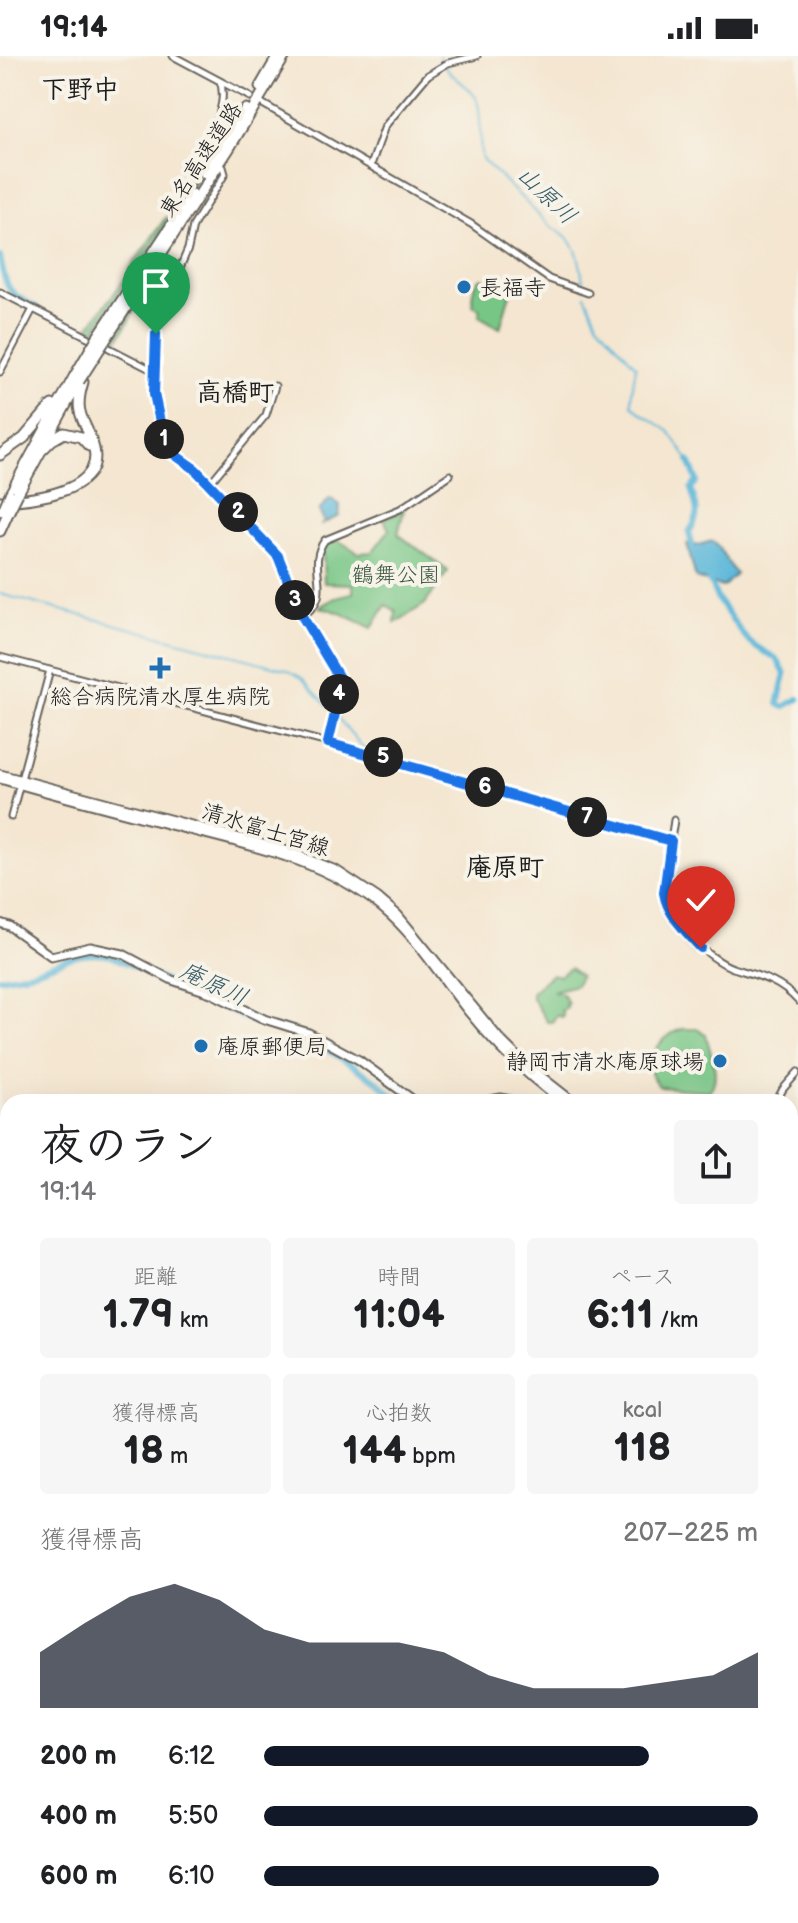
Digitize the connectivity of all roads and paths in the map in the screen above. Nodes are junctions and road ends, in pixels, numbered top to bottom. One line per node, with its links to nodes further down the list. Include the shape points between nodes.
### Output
1 (173, 56): 5 (street)
2 (278, 56): 14 (highway, 東名高速道路)
3 (285, 56): 14 (highway, 東名高速道路)
4 (477, 56): 9 (street, via 428,75 385,126)
5 (219, 80): 6 (street); 8 (street, via 224,97)
6 (250, 97)
7 (263, 104): 9 (street)
8 (215, 151)
9 (371, 165): 12 (street, via 471,224 549,279)
10 (223, 167): 15 (street, via 225,174 193,226 159,313)
11 (0, 292): 13 (street)
12 (585, 292)
13 (33, 309): 15 (street); 16 (street)
14 (102, 340): 17 (highway, 東名高速道路, bridge)
15 (153, 370): 22 (street, via 166,448)
16 (0, 372)
17 (79, 380): 19 (highway, 東名高速道路); 20 (highway); 23 (highway, 東名高速道路); 23 (highway, via 79,410 95,455 89,474 48,495)
18 (275, 386): 22 (street, via 266,415)
19 (38, 454): 23 (highway, 東名高速道路); 23 (highway, via 58,435 70,433 87,442 92,460 83,476 60,488)
20 (0, 455)
21 (450, 475): 25 (street, via 400,509 325,540 317,558 318,602)
22 (210, 484): 25 (street, via 274,550)
23 (6, 503): 24 (highway, 東名高速道路)
24 (0, 531)
25 (302, 616): 28 (street, via 339,681)
26 (0, 657): 27 (street)
27 (50, 670): 28 (street); 30 (street)
28 (328, 743): 33 (street)
29 (0, 776): 30 (main road, 清水富士宮線)
30 (21, 782): 31 (street); 38 (main road, 清水富士宮線, via 250,845 339,878 384,910 495,1043); 39 (main road, 清水富士宮線, via 285,850 336,870 398,915 488,1027)
31 (11, 817)
32 (674, 820): 33 (street)
33 (671, 841): 35 (street, via 664,893 674,917 712,957 772,980)
34 (0, 923): 37 (main road, via 51,956 90,947 107,949 264,1019 309,1033)
35 (798, 1001)
36 (798, 1072): 40 (street)
37 (405, 1094)
38 (553, 1094)
39 (564, 1094)
40 (780, 1094)

